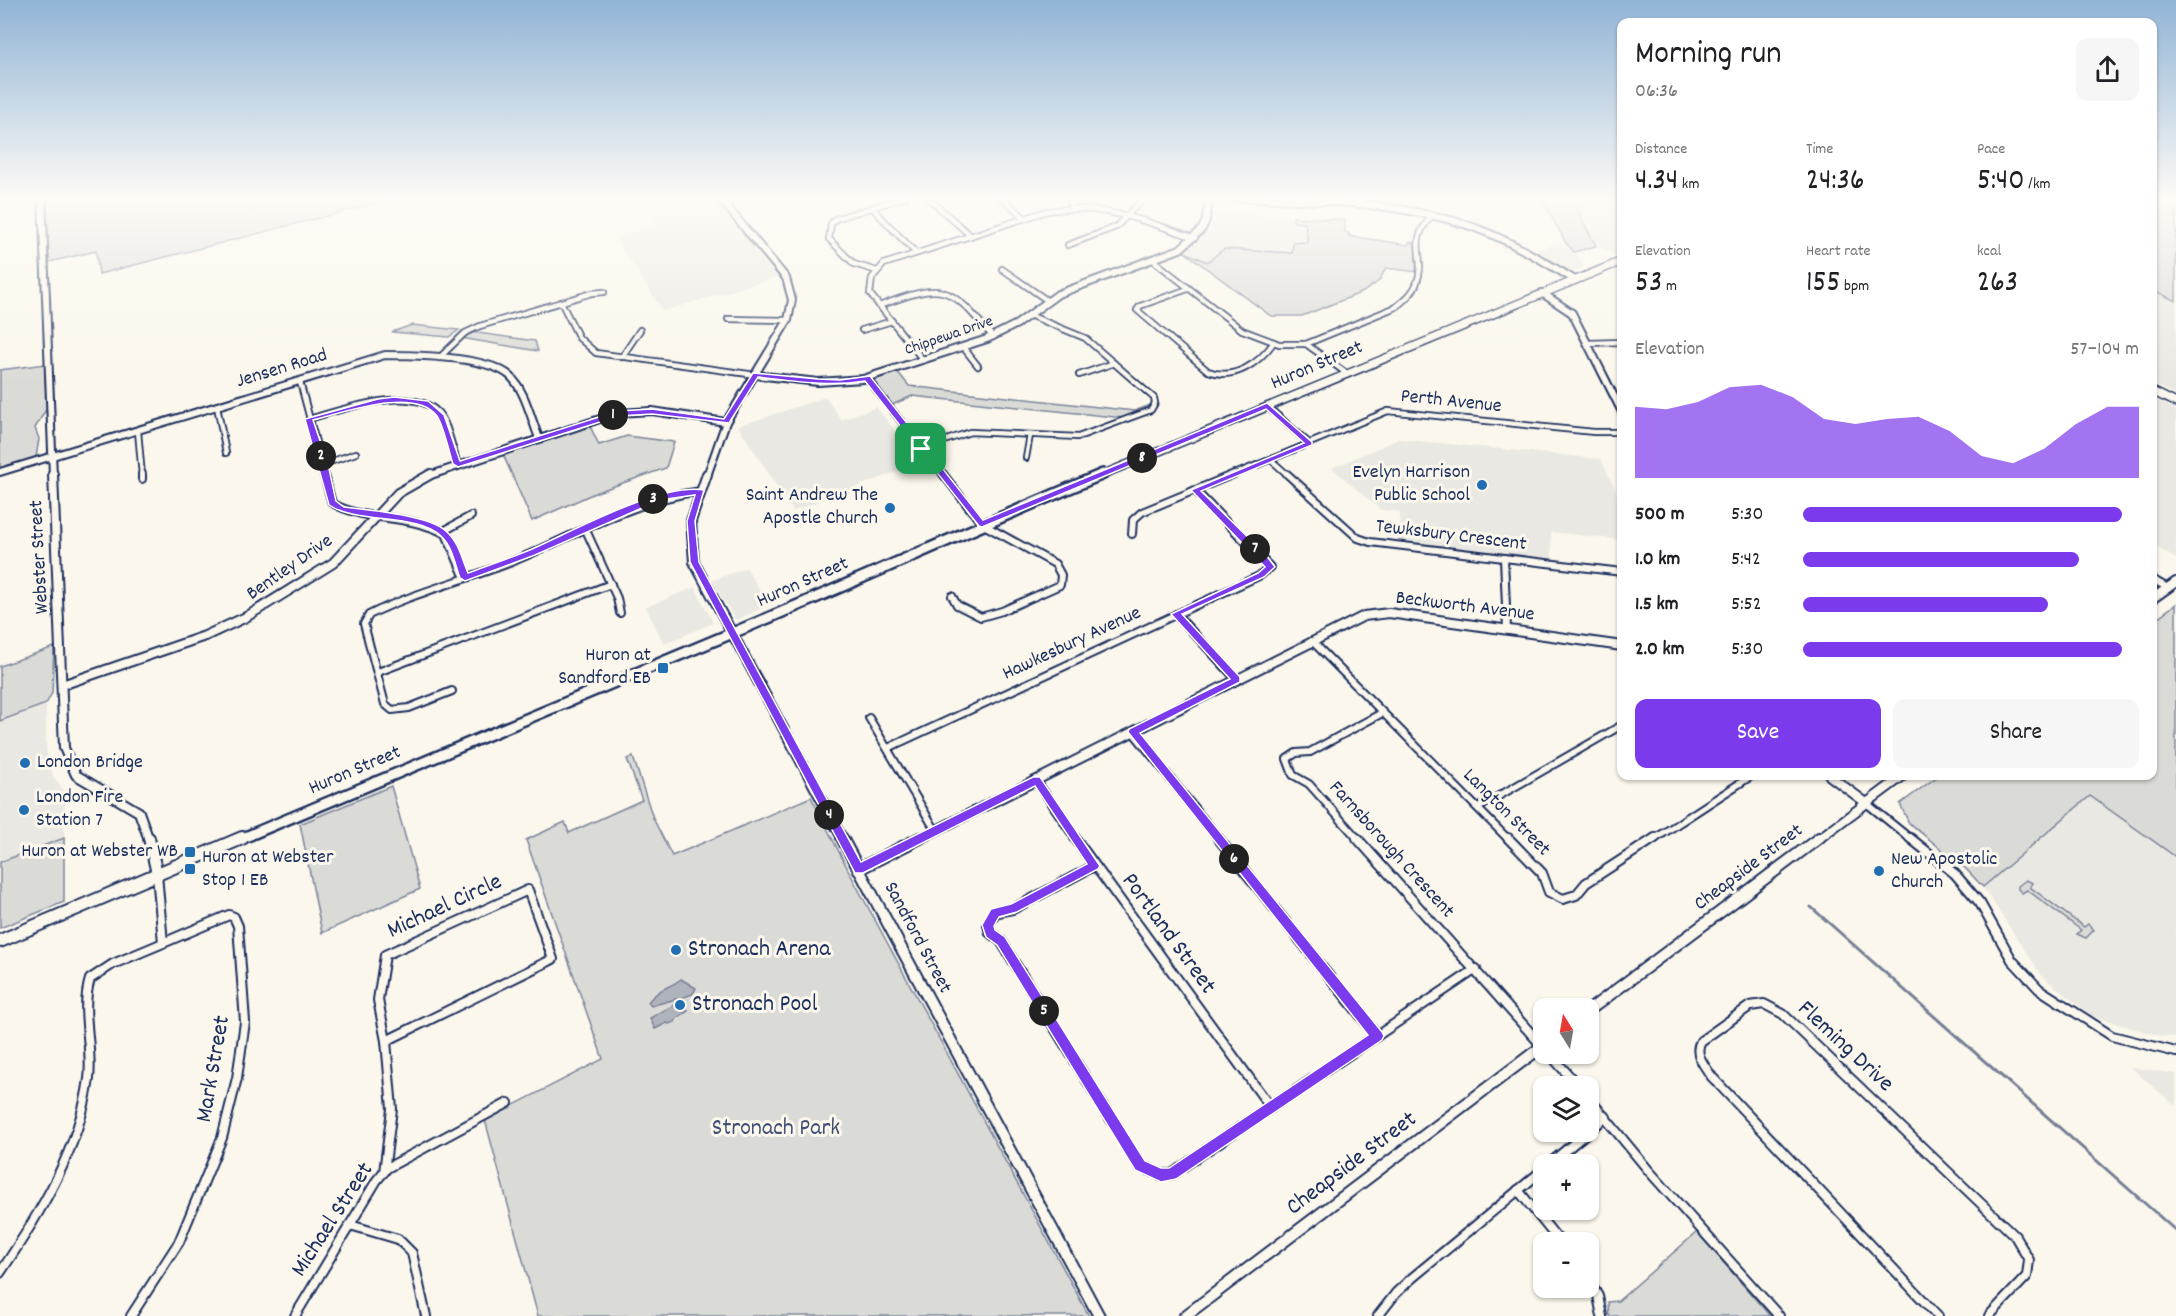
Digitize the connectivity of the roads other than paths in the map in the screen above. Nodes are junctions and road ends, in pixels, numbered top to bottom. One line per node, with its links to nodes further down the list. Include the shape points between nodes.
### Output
1 (44, 258): 56 (street, Webster Street)
2 (770, 258): 21 (street, Sandford Street, via 786,278 792,300)
3 (849, 258): 11 (street, via 854,264)
4 (900, 258): 11 (street, via 884,264)
5 (1157, 258): 8 (street, Chippewa Drive)
6 (1420, 258): 29 (street, via 1416,287 1396,307)
7 (1540, 258): 12 (street)
8 (1153, 260): 13 (street); 16 (street, Chippewa Drive, via 1075,286)
9 (1617, 263): 12 (main road, Huron Street)
10 (1002, 269): 16 (street)
11 (878, 271): 18 (street, via 869,285)
12 (1575, 280): 15 (main road, Huron Street)
13 (1188, 289): 26 (street, via 1242,330); 26 (street, via 1137,310 1216,376 1262,359)
14 (604, 292): 17 (street)
15 (1542, 293): 28 (street, via 1572,314); 36 (main road, Huron Street)
16 (1048, 301): 19 (street, Chippewa Drive)
17 (561, 302): 31 (street, via 586,349); 32 (street, via 465,333)
18 (879, 306): 22 (street); 25 (street, via 929,290 942,290)
19 (1029, 315): 25 (street, Chippewa Drive); 34 (street, via 1085,338)
20 (728, 319): 21 (street)
21 (788, 320): 37 (street, Sandford Street)
22 (892, 321): 24 (street); 33 (street)
23 (640, 330): 31 (street)
24 (862, 330)
25 (993, 337): 30 (street, Chippewa Drive)
26 (1274, 342): 29 (street)
27 (1617, 342): 28 (street)
28 (1588, 343): 42 (street)
29 (1306, 344): 36 (street)
30 (963, 347): 33 (street, Chippewa Drive); 35 (street)
31 (622, 357): 37 (street)
32 (439, 358): 40 (street, Jensen Road, via 385,355); 51 (street, Jensen Road, via 486,365 509,375)
33 (923, 360): 39 (street, Chippewa Drive)
34 (1114, 363): 38 (street); 50 (street, via 1154,398 1151,410 1078,437)
35 (978, 366)
36 (1346, 373): 45 (main road, Huron Street)
37 (756, 375): 39 (street, Chippewa Drive, via 818,382); 47 (street, Sandford Street)
38 (1079, 375)
39 (867, 378): 53 (street)
40 (300, 382): 44 (street, Jensen Road); 46 (street)
41 (2157, 394): 43 (main road)
42 (1617, 402)
43 (2176, 403)
44 (217, 406): 48 (street, Jensen Road); 54 (street)
45 (1267, 406): 52 (street); 67 (main road, Huron Street)
46 (309, 419): 59 (street); 60 (street, via 378,401 425,403 440,415)
47 (726, 422): 51 (street, Bentley Drive, via 635,411); 64 (street, Sandford Street)
48 (138, 431): 56 (street, Jensen Road); 62 (street)
49 (1617, 432): 52 (street, Perth Avenue, via 1388,411)
50 (1030, 435): 53 (street, via 970,432); 57 (street)
51 (539, 438): 60 (street, Bentley Drive)
52 (1309, 443): 58 (street, Perth Avenue)
53 (921, 449): 67 (street)
54 (226, 453)
55 (356, 453): 59 (street)
56 (51, 456): 61 (street, Jensen Road); 88 (street, Webster Street)
57 (1026, 458)
58 (1270, 459): 63 (street, Perth Avenue); 71 (street, Tewksbury Crescent, via 1358,538)
59 (324, 464): 65 (street, via 332,503 342,509)
60 (458, 464): 65 (street, Bentley Drive, via 410,485)
61 (0, 472)
62 (142, 480)
63 (1195, 490): 70 (street, Perth Avenue, via 1143,512 1133,520); 81 (street, Hawkesbury Avenue, via 1270,567 1261,575)
64 (701, 492): 68 (street, via 658,497); 83 (street, Sandford Street, via 691,521 694,562)
65 (377, 515): 69 (street, via 415,521); 88 (street, Bentley Drive, via 333,563 246,617 205,636)
66 (471, 516): 69 (street)
67 (982, 524): 78 (street, via 1054,564 1061,575 1060,585 981,617 957,604); 83 (main road, Huron Street)
68 (585, 528): 73 (street); 76 (street)
69 (442, 532): 73 (street, via 453,545)
70 (1132, 534)
71 (1504, 558): 72 (street, Tewksbury Crescent); 82 (street)
72 (1617, 571)
73 (465, 578): 86 (street, via 369,615 364,624)
74 (2157, 582): 77 (street)
75 (2176, 582): 77 (street)
76 (611, 584): 80 (street); 86 (street)
77 (2168, 588): 79 (street)
78 (952, 596)
79 (2157, 596)
80 (620, 613)
81 (1176, 614): 87 (street); 94 (street, Hawkesbury Avenue)
82 (1507, 630): 84 (street, Beckworth Avenue, via 1382,614 1364,616); 85 (street, Beckworth Avenue)
83 (731, 634): 103 (street, Sandford Street); 104 (main road, Huron Street)
84 (1312, 641): 87 (street, Beckworth Avenue); 90 (street, Langton Street)
85 (1617, 645)
86 (378, 672): 89 (street, via 385,704 392,710 409,708)
87 (1237, 680): 93 (street, Beckworth Avenue)
88 (62, 685): 104 (street, Webster Street, via 64,748 76,775 139,812)
89 (452, 691)
90 (1382, 712): 100 (street, Langton Street); 107 (street, Farnsborough Crescent, via 1310,752 1296,753 1287,759 1288,770 1309,784)
91 (868, 718): 94 (street)
92 (1617, 728): 100 (street)
93 (1133, 732): 95 (street, Beckworth Avenue); 110 (street)
94 (888, 748): 101 (street)
95 (1036, 780): 101 (street, Beckworth Avenue); 102 (street, Portland Street)
96 (1745, 780): 100 (street, Langton Street, via 1586,883 1576,895 1563,899 1549,892 1542,873)
97 (1835, 780): 99 (street)
98 (1897, 780): 99 (street, Cheapside Street)
99 (1865, 802): 108 (street, Cheapside Street); 112 (street, via 1955,874 1980,903 2012,960 2039,989 2112,1036)
100 (1478, 808)
101 (936, 831): 103 (street, Beckworth Avenue)
102 (1094, 866): 117 (street, Portland Street); 117 (street, via 1013,909 995,913 988,925 1140,1166 1161,1175 1172,1174)
103 (859, 869): 131 (street, Sandford Street)
104 (157, 874): 105 (main road, Huron Street); 106 (street)
105 (0, 941)
106 (163, 943): 126 (street, via 91,977 87,987 89,1078 72,1147); 128 (street, Mark Street, via 229,915 234,917 245,1022 237,1078 222,1138 179,1242)
107 (1476, 969): 109 (street, Farnsborough Crescent); 110 (street)
108 (1599, 1003)
109 (1533, 1034)
110 (1377, 1036): 117 (street)
111 (386, 1041): 111 (street, Michael Circle, via 378,1000 385,955 528,890 553,959); 121 (street, Michael Circle, via 392,1109)
112 (2176, 1052)
113 (1533, 1057): 132 (street, Cheapside Street)
114 (1559, 1064): 115 (street, Farnsborough Crescent)
115 (1569, 1076)
116 (508, 1103): 121 (street, Michael Street)
117 (1271, 1108)
118 (1599, 1109): 119 (street)
119 (1606, 1117): 120 (street); 135 (street)
120 (1561, 1154)
121 (384, 1172): 124 (street, Michael Street)
122 (1533, 1178): 123 (street)
123 (1518, 1190): 125 (street); 133 (street, via 1412,1278)
124 (350, 1225): 129 (street, Michael Street); 130 (street, via 398,1239 411,1253)
125 (1552, 1232)
126 (0, 1273)
127 (1599, 1298): 134 (street)
128 (131, 1316)
129 (295, 1316)
130 (426, 1316)
131 (1099, 1316)
132 (1185, 1316)
133 (1378, 1316)
134 (1602, 1316)
135 (1779, 1316)
136 (1938, 1316): 137 (street, Fleming Drive, via 1712,1077 1700,1059 1701,1041 1750,1006 1764,1004 1783,1014 2015,1236 2029,1260 2027,1276)
137 (1989, 1316)

